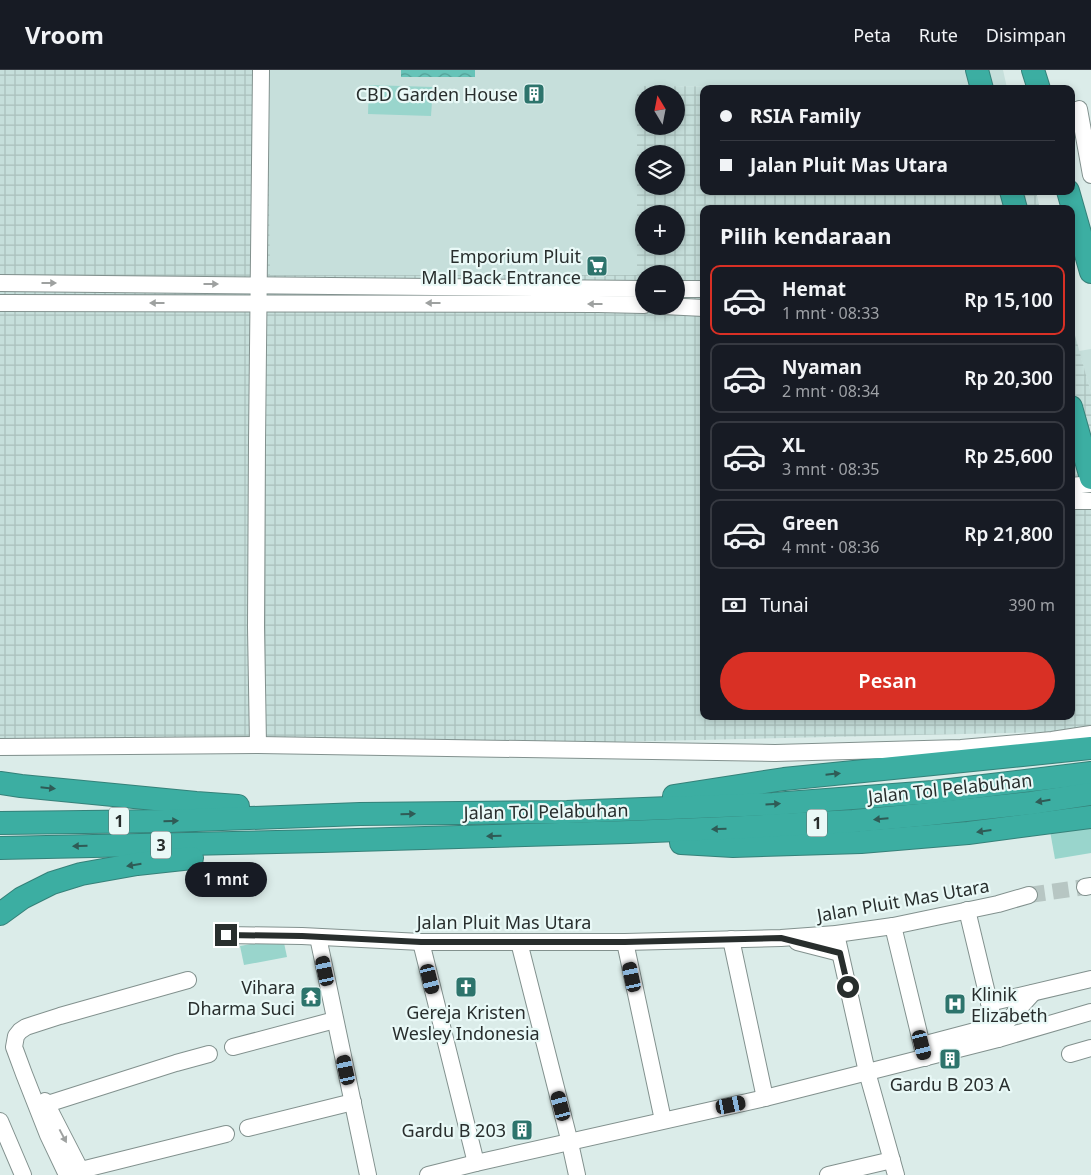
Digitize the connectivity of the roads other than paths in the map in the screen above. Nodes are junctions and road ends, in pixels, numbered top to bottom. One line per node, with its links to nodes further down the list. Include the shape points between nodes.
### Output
1 (261, 70): 11 (street)
2 (977, 70): 4 (highway)
3 (1033, 70): 5 (highway)
4 (981, 85)
5 (1038, 85)
6 (1081, 108): 7 (street)
7 (1091, 174)
8 (1075, 216): 9 (highway)
9 (1091, 272)
10 (0, 283): 11 (street, one-way to 11)
11 (259, 285): 12 (street); 15 (street)
12 (635, 288)
13 (685, 289): 14 (street)
14 (700, 290)
15 (258, 302): 16 (street, one-way to 16); 17 (street, one-way to 15); 27 (street)
16 (0, 303)
17 (635, 306)
18 (685, 307): 19 (street)
19 (700, 308)
20 (1075, 421): 21 (highway)
21 (1091, 478)
22 (1091, 484): 23 (street)
23 (1075, 486)
24 (1091, 501): 25 (street)
25 (1075, 502)
26 (1091, 734): 27 (street, via 961,748 775,753)
27 (258, 745): 28 (street)
28 (0, 747)
29 (1091, 748): 33 (highway, one-way to 29, via 784,779)
30 (1091, 774): 33 (highway, Jalan Tol Pelabuhan / 1, one-way to 30, via 773,804 933,792)
31 (0, 782): 34 (highway, one-way to 34, via 196,803)
32 (1091, 794): 37 (highway, Jalan Tol Pelabuhan / 1, one-way to 37, via 853,821)
33 (567, 812): 34 (highway, Jalan Tol Pelabuhan / 1, one-way to 33)
34 (360, 814): 36 (highway, Jalan Tol Pelabuhan / 1, one-way to 34)
35 (1091, 817): 37 (highway, one-way to 37, via 968,833 861,842 734,846)
36 (0, 824)
37 (542, 835): 38 (highway, Jalan Tol Pelabuhan / 1, one-way to 38)
38 (322, 842): 39 (highway, 3, one-way to 39); 42 (highway, one-way to 42, via 137,864 81,874 52,883)
39 (0, 848)
40 (1030, 895): 41 (street, Jalan Pluit Mas Utara)
41 (967, 910): 43 (street, Jalan Pluit Mas Utara); 56 (street)
42 (0, 914)
43 (893, 926): 44 (street, Jalan Pluit Mas Utara); 62 (street)
44 (836, 934): 47 (street, Jalan Pluit Mas Utara); 52 (street)
45 (226, 935): 46 (street, Jalan Pluit Mas Utara)
46 (318, 937): 49 (street, Jalan Pluit Mas Utara); 58 (street)
47 (781, 938): 48 (street, Jalan Pluit Mas Utara); 52 (street, Jalan Pluit Mas Utara)
48 (732, 939): 51 (street, Jalan Pluit Mas Utara); 66 (street)
49 (421, 942): 50 (street, Jalan Pluit Mas Utara); 74 (street)
50 (519, 942): 51 (street, Jalan Pluit Mas Utara); 73 (street)
51 (625, 942): 70 (street)
52 (840, 953): 65 (street)
53 (1091, 979): 55 (street)
54 (188, 980): 68 (street, via 60,1016 26,1027 18,1033 16,1043)
55 (1034, 993): 56 (street); 59 (street)
56 (988, 1003): 59 (street)
57 (1091, 1012): 59 (street)
58 (336, 1020): 60 (street); 67 (street)
59 (996, 1033): 62 (street)
60 (233, 1047)
61 (1091, 1048): 64 (street)
62 (923, 1051): 65 (street)
63 (209, 1054): 68 (street)
64 (1070, 1054)
65 (867, 1072): 66 (street); 75 (street)
66 (765, 1098): 70 (street)
67 (353, 1102): 71 (street); 78 (street)
68 (42, 1105): 76 (street)
69 (0, 1120): 77 (street)
70 (663, 1120): 73 (street)
71 (248, 1128)
72 (226, 1134): 76 (street)
73 (570, 1143): 74 (street); 80 (street)
74 (476, 1163): 79 (street)
75 (894, 1168): 81 (street)
76 (75, 1174)
77 (23, 1175)
78 (368, 1175)
79 (428, 1175)
80 (577, 1175)
81 (828, 1175)

